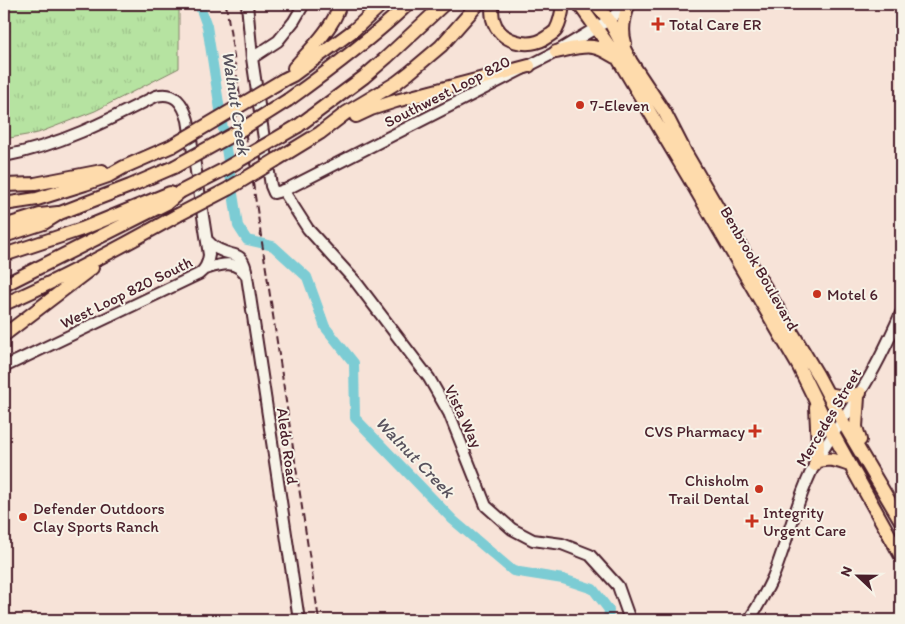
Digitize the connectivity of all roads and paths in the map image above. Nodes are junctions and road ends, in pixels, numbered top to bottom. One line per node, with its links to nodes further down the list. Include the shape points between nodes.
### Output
1 (247, 4): 16 (street)
2 (304, 4): 16 (street, via 278,41)
3 (340, 4): 20 (highway, via 325,32)
4 (382, 4): 20 (highway, via 354,30)
5 (408, 4): 28 (highway, bridge, via 339,63 239,131 174,167)
6 (444, 4): 26 (highway, bridge, via 376,67 298,126)
7 (478, 4): 21 (highway, via 441,46 409,73)
8 (492, 4): 9 (highway, via 493,21 500,31 519,44 532,44 555,31 562,17)
9 (563, 4)
10 (579, 4): 14 (highway, Benbrook Boulevard)
11 (596, 4): 13 (highway, Benbrook Boulevard)
12 (628, 4): 13 (street, Southwest Loop 820); 18 (highway, via 623,37)
13 (609, 20): 14 (street, Southwest Loop 820); 18 (highway, Benbrook Boulevard)
14 (597, 28): 15 (street, Southwest Loop 820); 17 (highway, Benbrook Boulevard)
15 (556, 52): 17 (highway, via 592,46); 19 (street, Southwest Loop 820)
16 (252, 58): 25 (street, via 270,186)
17 (617, 58): 30 (highway, Benbrook Boulevard)
18 (631, 62): 30 (highway, Benbrook Boulevard, via 665,113)
19 (529, 66): 21 (highway, via 370,109); 25 (street, Southwest Loop 820)
20 (283, 80): 23 (highway, bridge, via 172,146)
21 (320, 133): 33 (highway, bridge, via 228,189)
22 (4, 156): 32 (street, West Loop 820 South, via 67,138 156,96 172,96 182,105 188,120)
23 (124, 167): 24 (highway, via 35,184); 27 (highway, via 108,176 37,199)
24 (4, 185)
25 (278, 191): 53 (street, Vista Way, via 356,282 429,378 449,413 486,506 512,529 533,540 562,544 590,555 618,586)
26 (180, 192): 34 (highway); 37 (highway, via 167,202)
27 (4, 204)
28 (60, 213): 29 (highway, via 40,215); 31 (highway, via 44,223)
29 (4, 226)
30 (724, 228): 42 (highway, Benbrook Boulevard); 44 (highway, Benbrook Boulevard)
31 (4, 236)
32 (207, 240): 35 (street, West Loop 820 South); 36 (street, Aledo Road, via 218,250 241,258)
33 (123, 246): 38 (highway); 40 (highway)
34 (4, 255)
35 (205, 269): 36 (street, via 232,264); 41 (street, West Loop 820 South)
36 (248, 277): 52 (street, Aledo Road)
37 (4, 285)
38 (4, 304)
39 (901, 313): 43 (street, Mercedes Street)
40 (4, 335)
41 (4, 367)
42 (828, 394): 43 (highway); 45 (highway, Benbrook Boulevard)
43 (859, 395): 45 (street, Mercedes Street); 47 (highway, via 856,426)
44 (816, 402): 46 (highway, Benbrook Boulevard); 48 (highway, via 818,447)
45 (842, 421): 46 (street, Mercedes Street); 47 (highway, Benbrook Boulevard)
46 (833, 434): 48 (street, Mercedes Street); 49 (highway, Benbrook Boulevard)
47 (864, 457): 50 (highway, Benbrook Boulevard)
48 (815, 464): 49 (highway, via 831,459); 54 (street, Mercedes Street, via 773,577)
49 (850, 465): 51 (highway, Benbrook Boulevard)
50 (901, 521)
51 (901, 556)
52 (299, 620)
53 (630, 620)
54 (749, 620)

